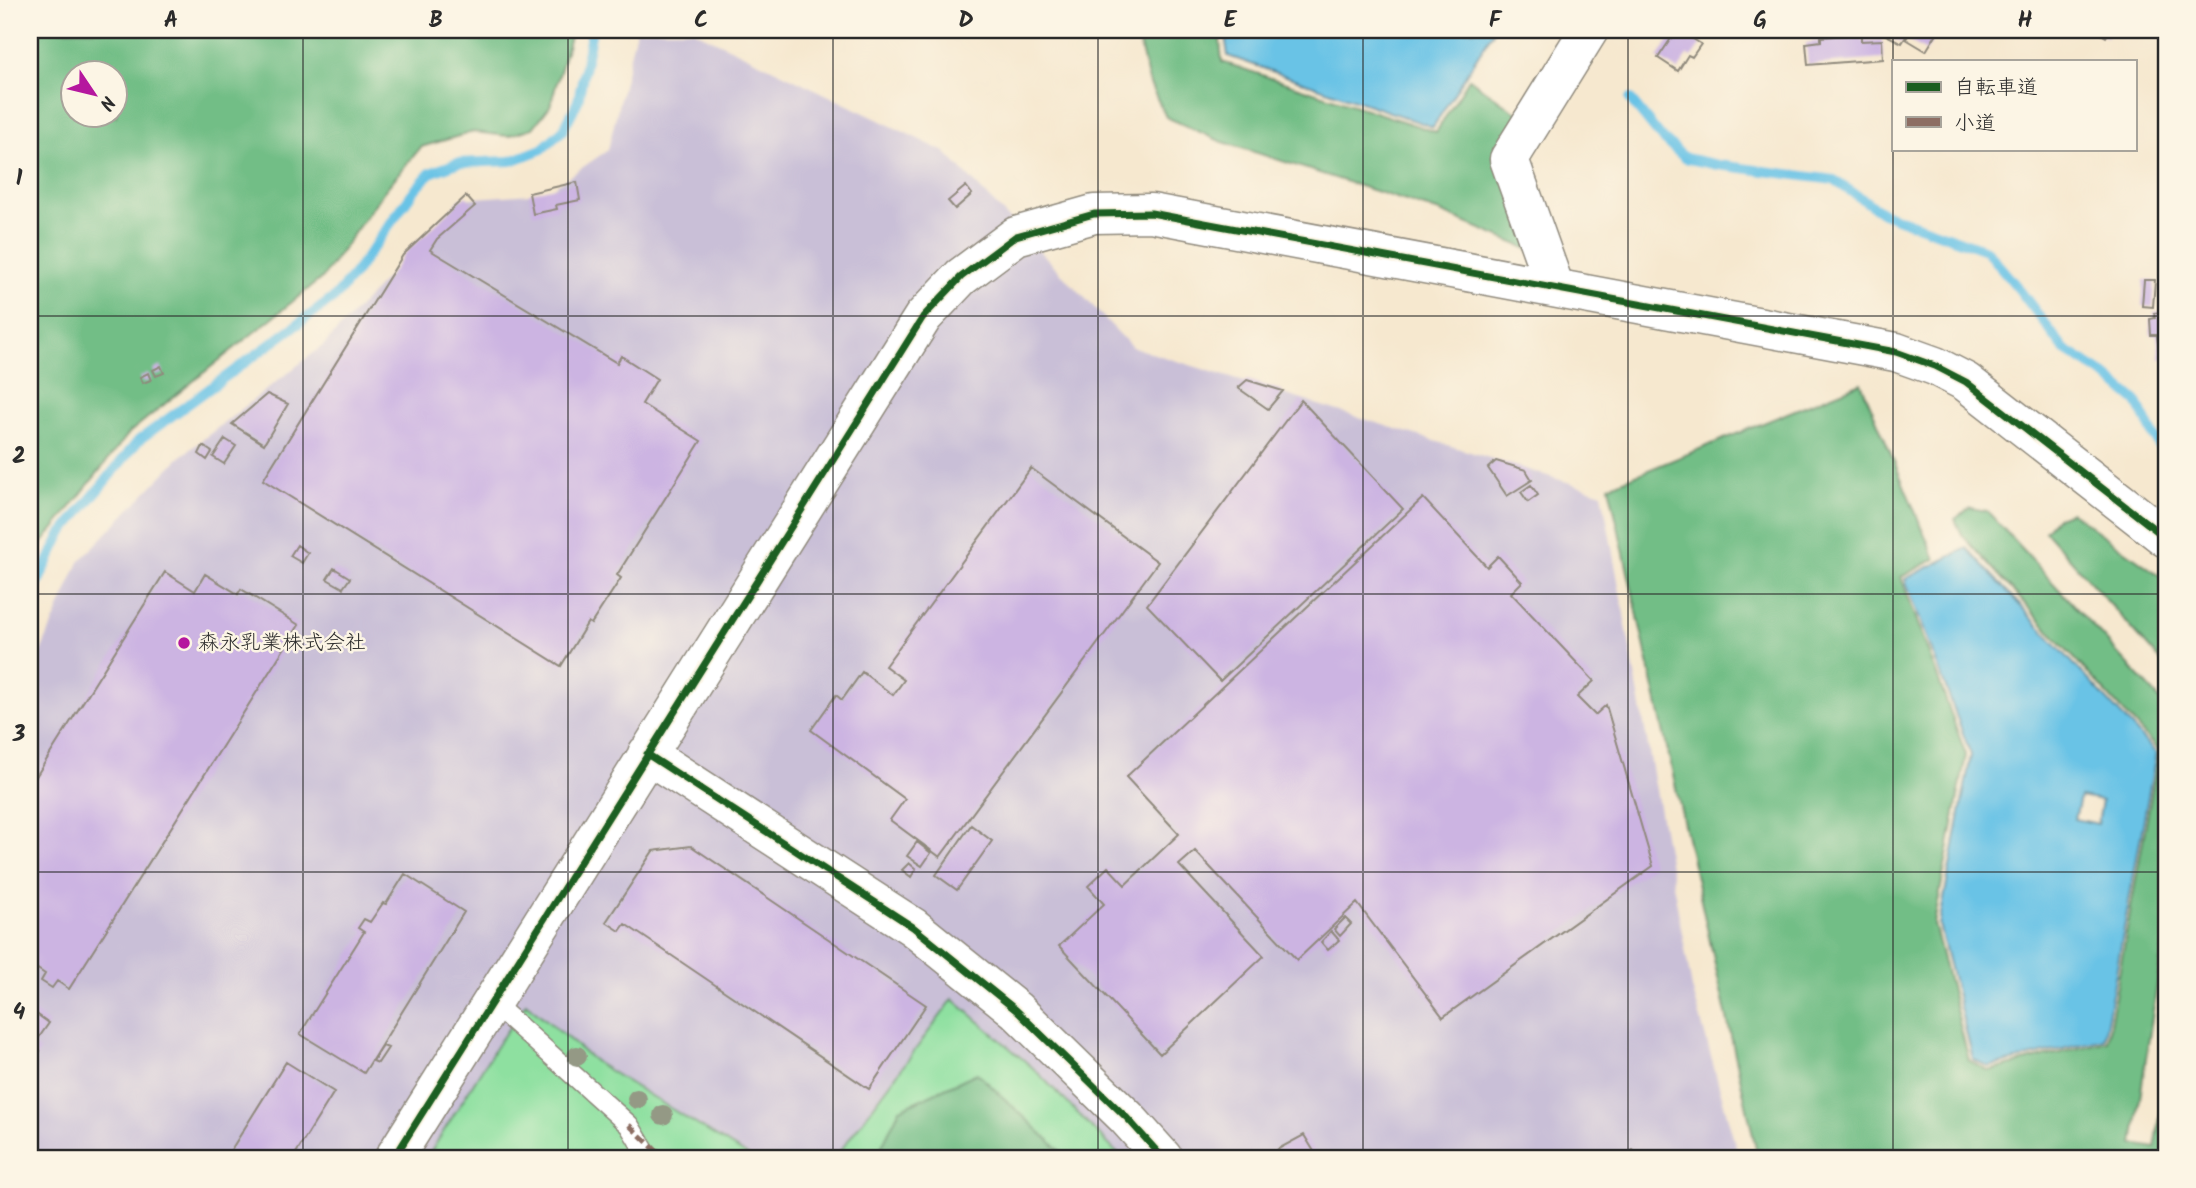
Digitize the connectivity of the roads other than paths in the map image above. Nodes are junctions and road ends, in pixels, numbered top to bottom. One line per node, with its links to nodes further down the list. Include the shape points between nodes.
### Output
1 (1590, 30): 2 (street, via 1509,159)
2 (1555, 288): 3 (street, via 1896,352 1935,366 1966,382); 4 (street, via 1151,213 1094,214 1016,236 961,277 923,317)
3 (2166, 538)
4 (647, 754): 5 (street); 8 (street, via 913,927 1016,1010)
5 (492, 1002): 6 (street); 7 (lane, via 629,1125)
6 (394, 1158)
7 (649, 1158)
8 (1163, 1158)

